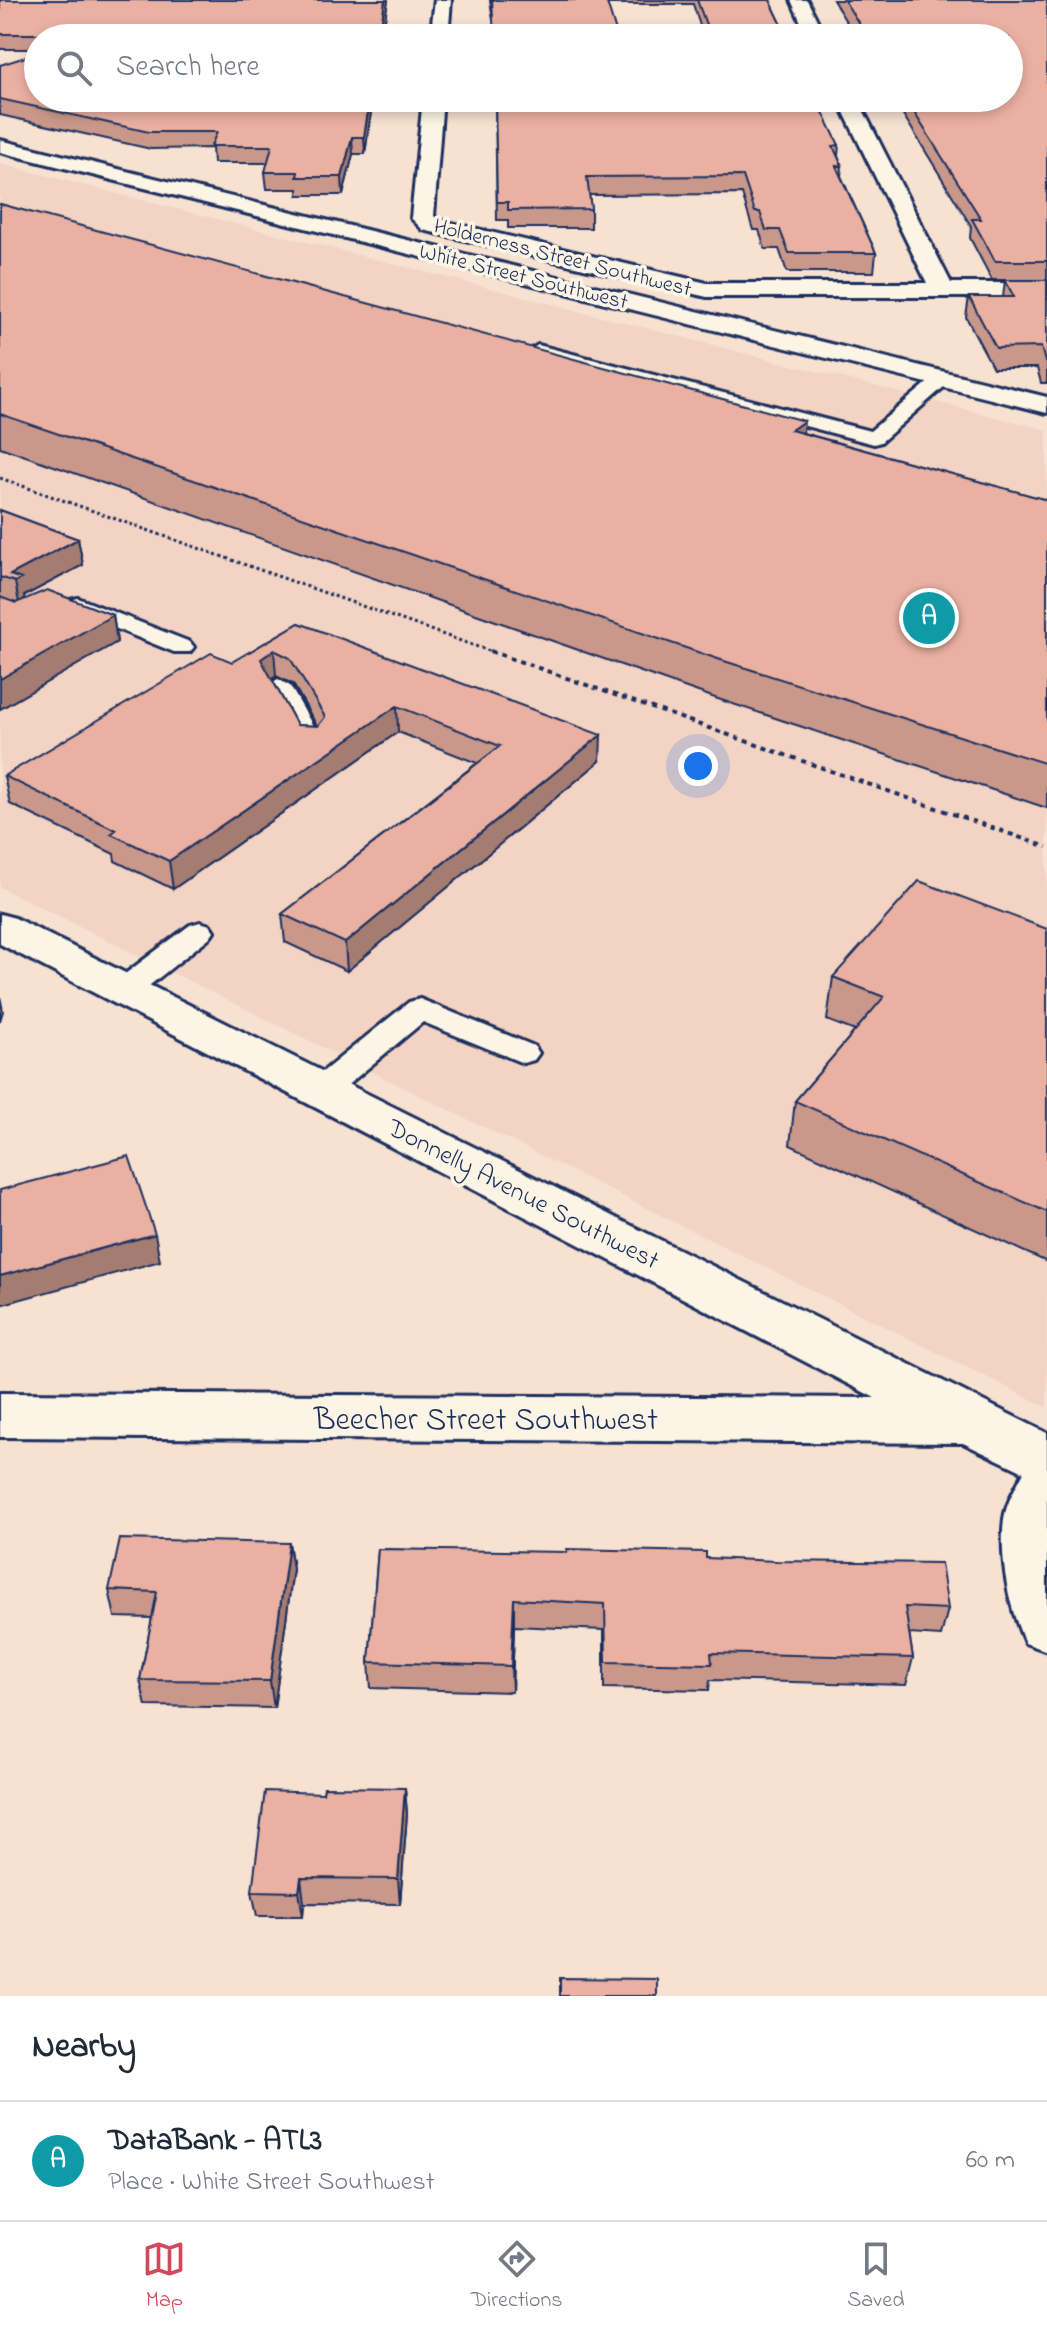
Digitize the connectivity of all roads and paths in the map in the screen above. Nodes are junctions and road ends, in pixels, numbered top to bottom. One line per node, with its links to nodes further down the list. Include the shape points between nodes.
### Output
1 (443, 0): 3 (street)
2 (799, 0): 4 (street)
3 (440, 24)
4 (810, 24)
5 (432, 112): 9 (street, Holderness Street Southwest, via 423,222 692,289)
6 (854, 112): 9 (street)
7 (0, 146): 11 (street, White Street Southwest)
8 (1047, 290): 9 (street)
9 (943, 291)
10 (520, 345): 11 (lane, via 874,438)
11 (944, 379): 12 (street, White Street Southwest)
12 (1047, 405)
13 (0, 478): 18 (path)
14 (49, 606): 15 (lane, via 63,599)
15 (182, 647)
16 (278, 686): 17 (lane)
17 (311, 745)
18 (1047, 847)
19 (0, 927): 21 (street, Donnelly Avenue Southwest)
20 (200, 931): 21 (lane)
21 (124, 990): 23 (street, Donnelly Avenue Southwest)
22 (523, 1053): 23 (lane, via 420,1009)
23 (321, 1090): 25 (street, Donnelly Avenue Southwest)
24 (0, 1415): 25 (street, Beecher Street Southwest)
25 (973, 1421): 26 (street, Donnelly Avenue Southwest)
26 (1047, 1460)
27 (1047, 1483): 28 (street, via 1033,1517 1036,1573)
28 (1047, 1624)

